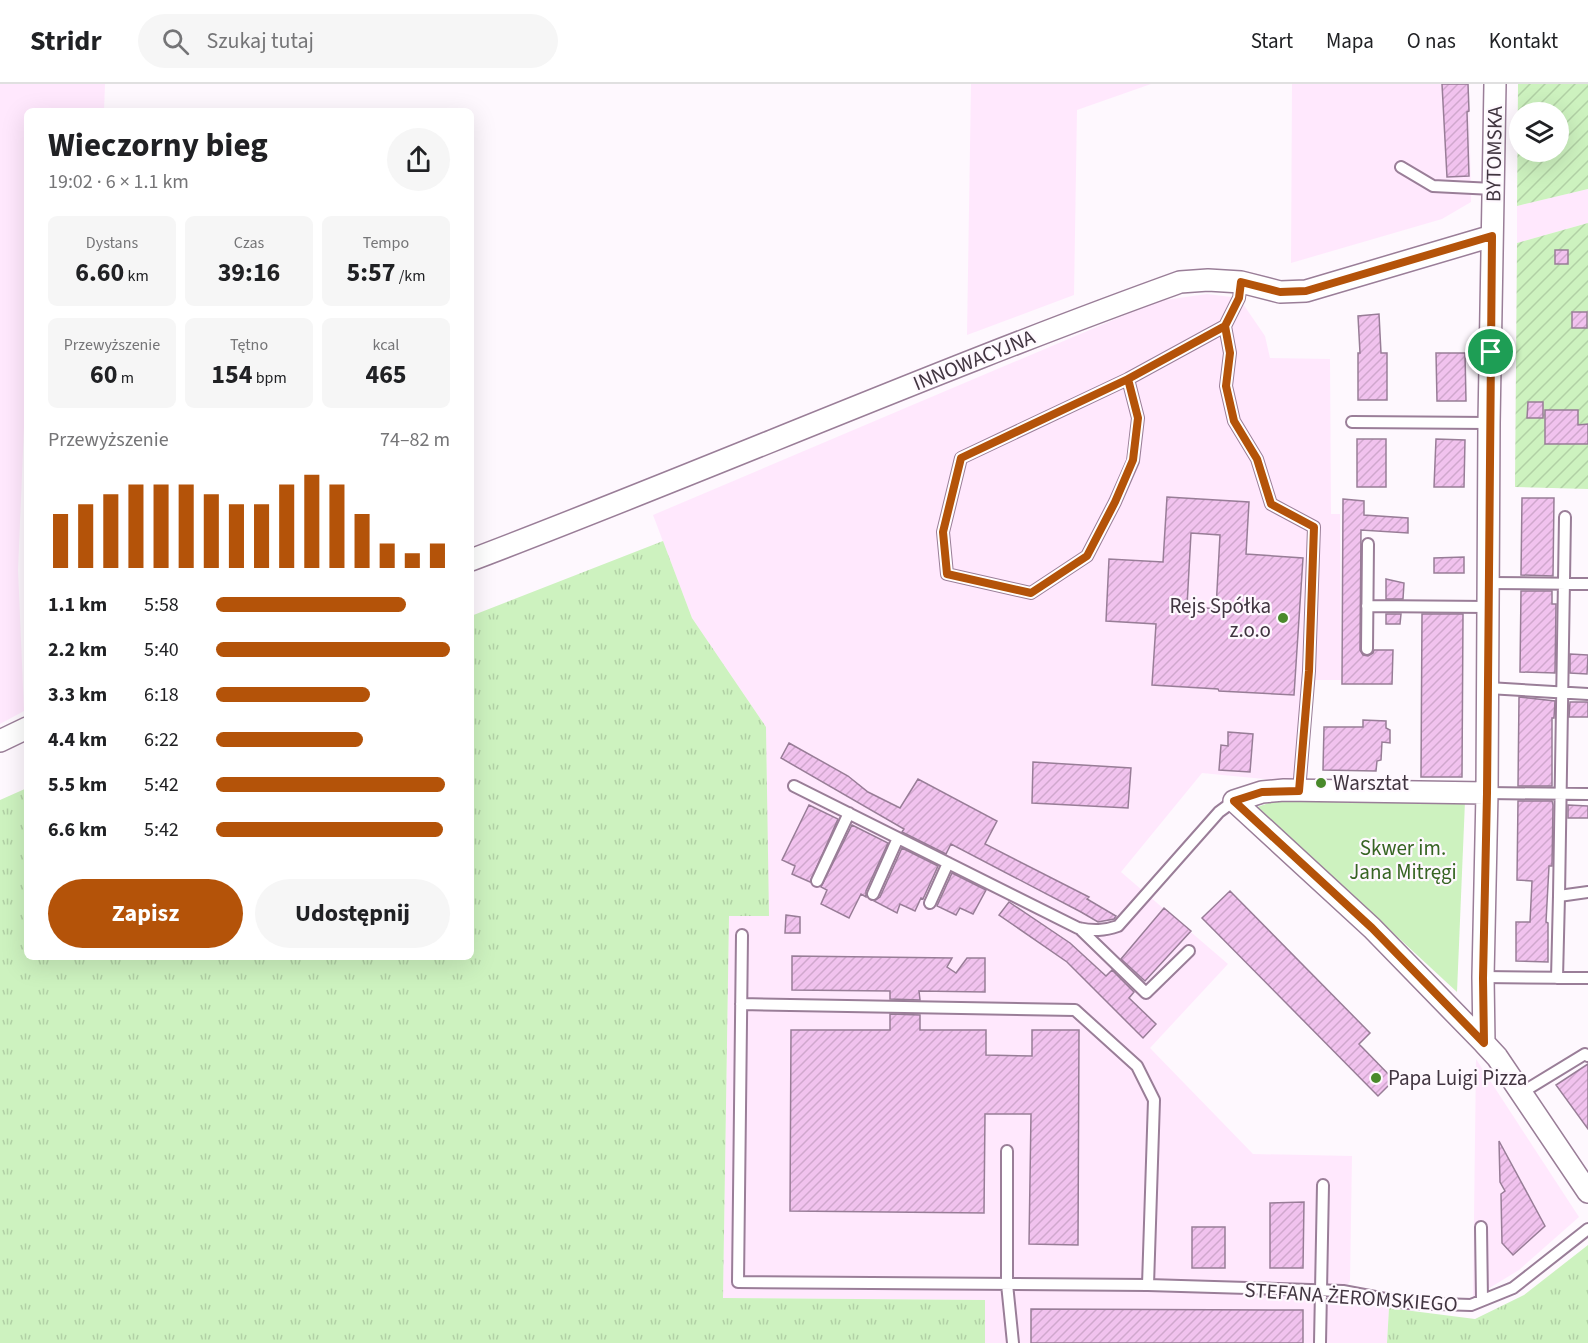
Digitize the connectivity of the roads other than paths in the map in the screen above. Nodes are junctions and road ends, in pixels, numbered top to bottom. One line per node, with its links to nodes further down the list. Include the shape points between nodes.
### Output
1 (1496, 84): 3 (street, BYTOMSKA)
2 (1401, 167): 3 (lane, via 1433,186)
3 (1493, 189): 4 (street, BYTOMSKA)
4 (1492, 236): 5 (street, INNOWACYJNA, via 1306,291 1280,292); 9 (street, BYTOMSKA)
5 (1241, 282): 6 (lane, via 1239,298); 12 (street, INNOWACYJNA, via 1180,282)
6 (1225, 326): 7 (lane); 25 (lane, via 1230,353 1226,386 1234,421 1257,459 1271,504 1314,527 1309,671)
7 (1128, 379): 7 (lane, via 961,458 943,532 947,574 1031,593 1087,556 1133,460 1138,418)
8 (1353, 422): 9 (lane)
9 (1489, 423): 13 (street, BYTOMSKA)
10 (1565, 517): 14 (lane)
11 (1368, 544): 16 (lane)
12 (474, 559)
13 (1489, 583): 14 (lane); 17 (street, BYTOMSKA)
14 (1564, 584): 15 (lane); 20 (lane)
15 (1588, 584)
16 (1367, 606): 17 (lane); 18 (lane)
17 (1488, 607): 19 (street, BYTOMSKA)
18 (1367, 650)
19 (1488, 688): 20 (lane); 26 (street, BYTOMSKA)
20 (1562, 694): 21 (lane); 27 (lane)
21 (1588, 694)
22 (24, 729): 23 (street)
23 (0, 741)
24 (794, 786): 30 (lane)
25 (1299, 791): 26 (street); 29 (street, via 1262,792)
26 (1487, 793): 27 (lane); 41 (street, BYTOMSKA)
27 (1561, 794): 28 (lane); 36 (lane)
28 (1588, 794)
29 (1234, 801): 38 (lane, via 1219,812 1118,926 1092,931); 45 (street, via 1372,928)
30 (849, 813): 31 (lane); 33 (lane)
31 (898, 838): 32 (lane); 35 (lane)
32 (948, 863): 37 (lane); 38 (lane)
33 (817, 881)
34 (1588, 892): 36 (lane)
35 (873, 894)
36 (1559, 896): 42 (lane)
37 (930, 903)
38 (1078, 928): 40 (lane, via 1146,993)
39 (742, 935): 44 (lane)
40 (1189, 951)
41 (1483, 978): 42 (lane); 45 (street, BYTOMSKA)
42 (1557, 978): 43 (lane)
43 (1588, 978)
44 (741, 1004): 53 (lane, STEFANA ŻEROMSKIEGO, via 738,1282); 54 (lane, via 1075,1010 1137,1066 1154,1100)
45 (1484, 1043): 47 (street)
46 (1588, 1056): 47 (lane, via 1585,1054)
47 (1521, 1093): 50 (street)
48 (1007, 1151): 53 (lane)
49 (1323, 1185): 55 (lane)
50 (1587, 1189)
51 (1481, 1227): 56 (lane)
52 (1588, 1229): 56 (lane, STEFANA ŻEROMSKIEGO, via 1514,1288)
53 (1007, 1284): 54 (lane, STEFANA ŻEROMSKIEGO); 57 (lane)
54 (1149, 1285): 55 (lane, STEFANA ŻEROMSKIEGO)
55 (1322, 1291): 56 (lane, STEFANA ŻEROMSKIEGO, via 1407,1303 1471,1305); 58 (lane)
56 (1482, 1300)
57 (1013, 1343)
58 (1320, 1343)

